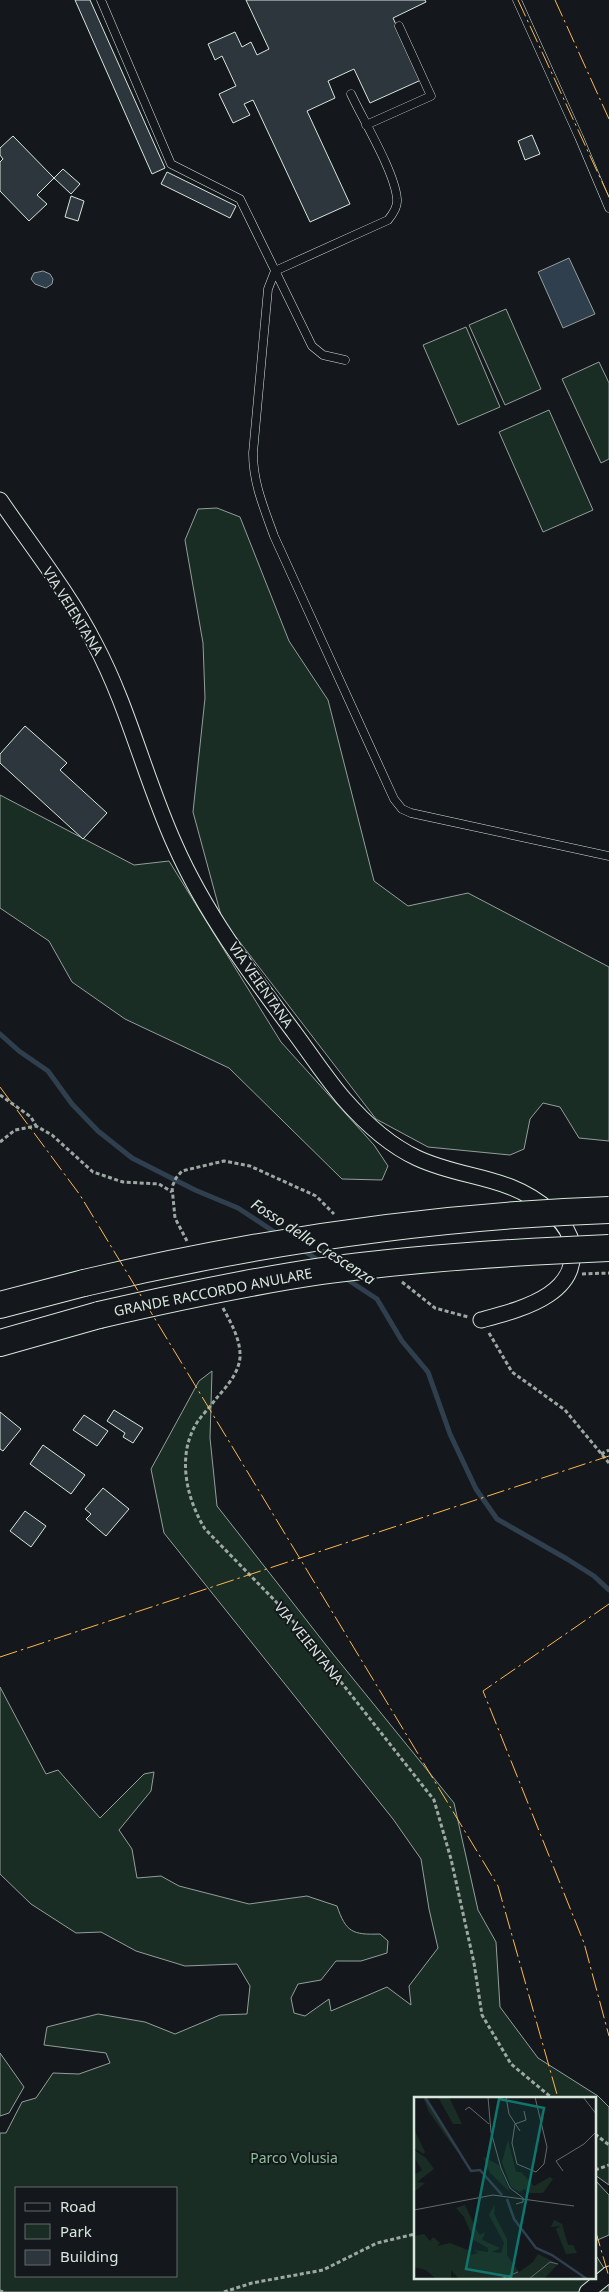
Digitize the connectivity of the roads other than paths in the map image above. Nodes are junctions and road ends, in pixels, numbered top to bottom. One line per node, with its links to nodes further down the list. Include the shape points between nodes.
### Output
1 (101, 0): 7 (lane, via 171,164 240,199)
2 (517, 0): 6 (lane)
3 (398, 26): 5 (lane, via 431,96)
4 (351, 94): 5 (lane)
5 (366, 125): 7 (lane, via 391,177 397,199 395,212 388,220)
6 (609, 208)
7 (275, 271): 8 (lane, via 312,346 323,355); 10 (lane, via 268,289 253,453 254,479 274,536 394,799 411,813)
8 (345, 360)
9 (0, 500): 14 (street, VIA VEIENTANA, via 95,643 119,696 167,828 198,891 245,965 344,1099 371,1126 407,1153 437,1166 507,1184 540,1202 567,1229 572,1252 568,1275 554,1291 532,1304)
10 (609, 856)
11 (609, 1210): 13 (highway, bridge, via 467,1218 351,1231 207,1256 84,1283)
12 (609, 1248): 15 (highway, GRANDE RACCORDO ANULARE, bridge, via 433,1259 323,1271 100,1315)
13 (0, 1306)
14 (481, 1320)
15 (0, 1343)
16 (609, 2274): 17 (street)
17 (587, 2292)

